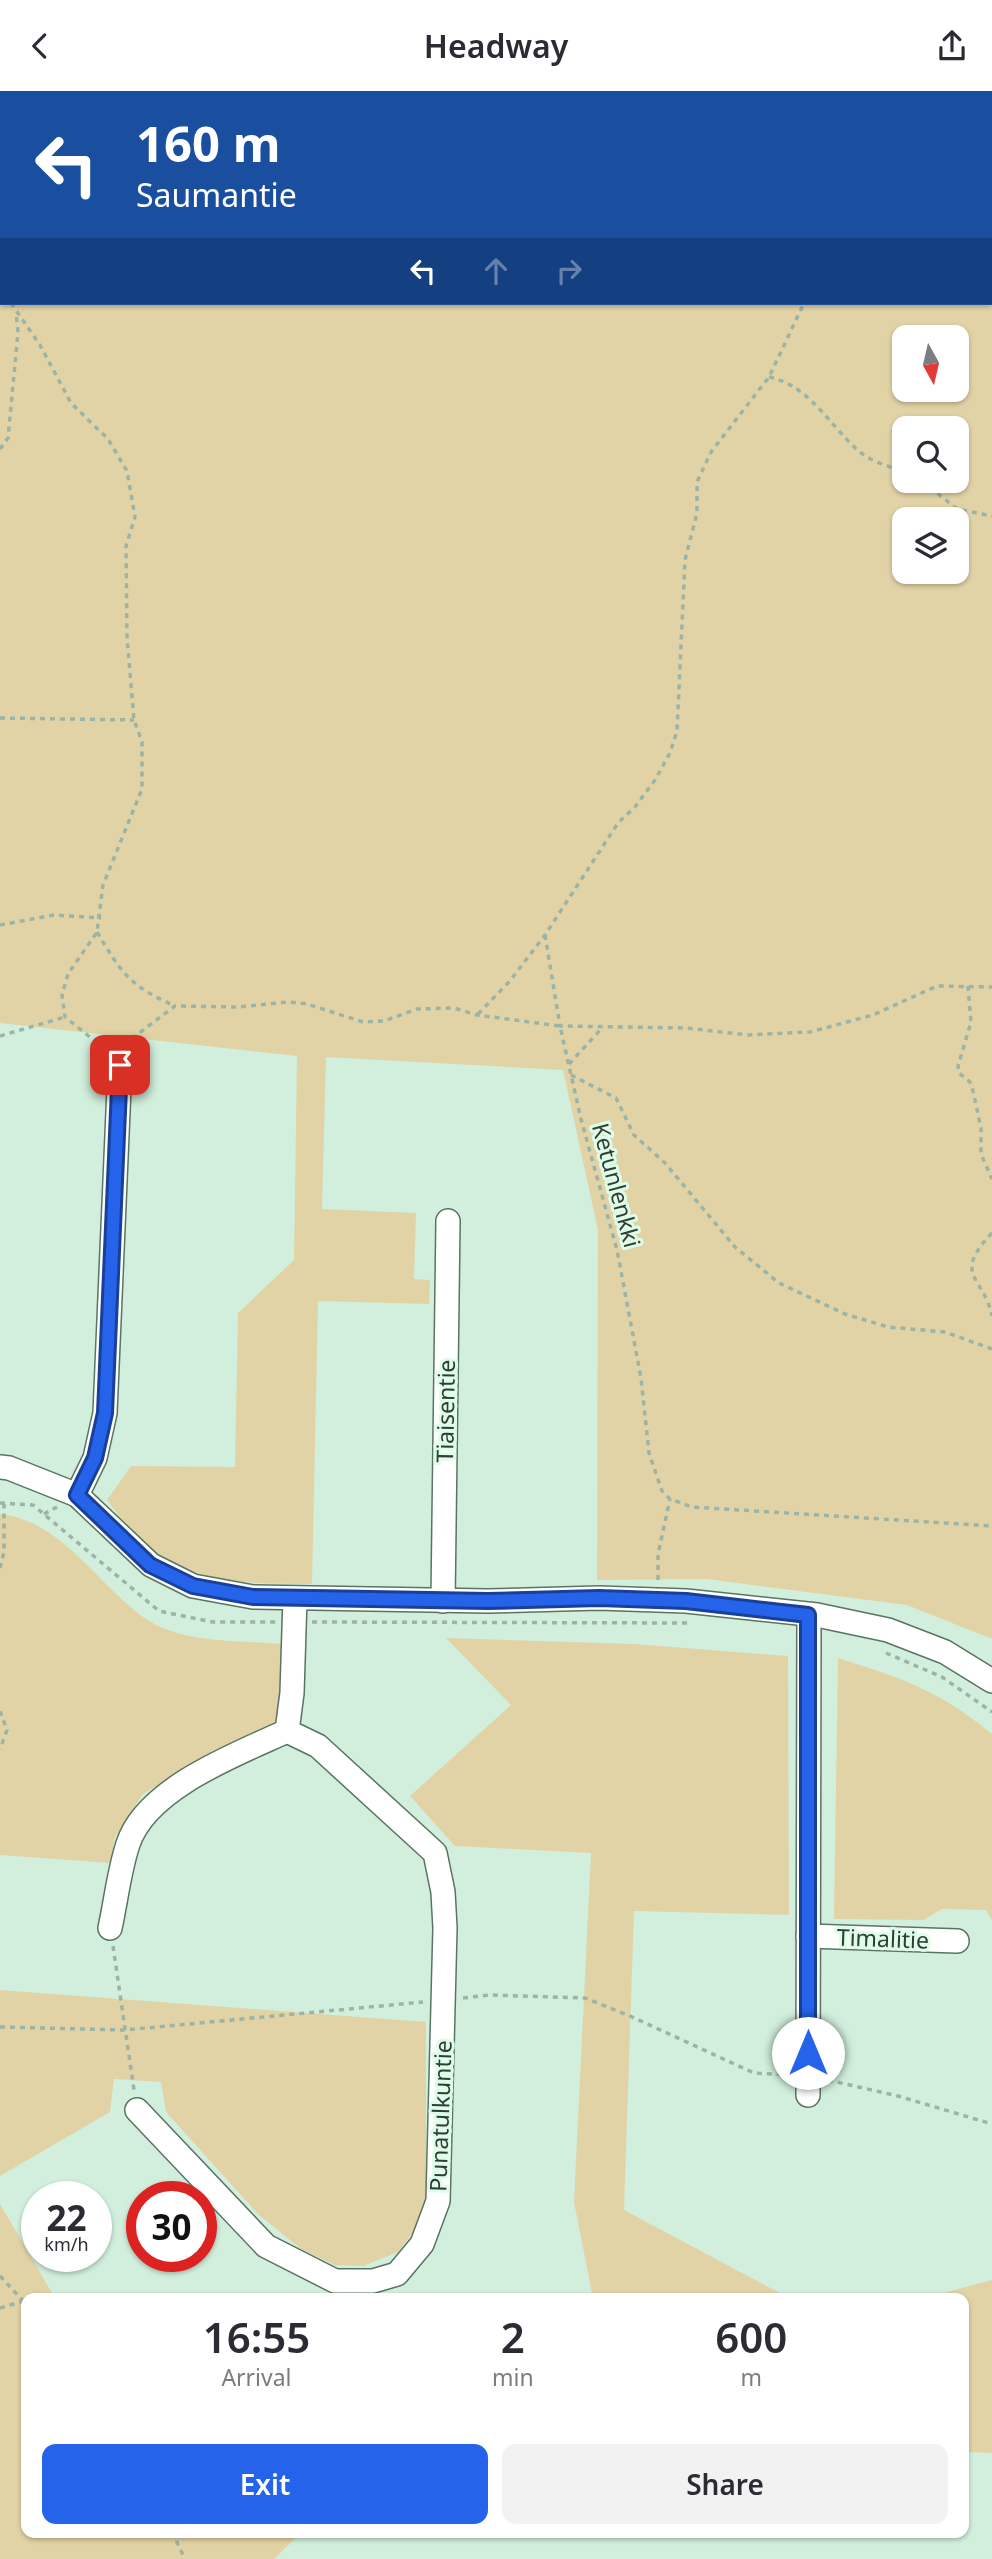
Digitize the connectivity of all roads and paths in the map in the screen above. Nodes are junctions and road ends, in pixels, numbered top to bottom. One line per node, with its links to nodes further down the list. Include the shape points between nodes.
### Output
1 (12, 305): 3 (path)
2 (803, 305): 4 (path)
3 (16, 311): 5 (path, via 8,438); 10 (path, via 71,403 108,439 127,471 135,517 126,571)
4 (769, 377): 6 (path, via 806,394 862,454); 14 (path, via 711,452 697,482 697,513 685,560 677,731 670,753)
5 (0, 449)
6 (892, 467)
7 (937, 493): 8 (path, via 957,509)
8 (992, 516)
9 (0, 718): 10 (path)
10 (134, 720): 11 (path, via 142,742 142,789 103,885)
11 (101, 918): 12 (path, via 54,915); 13 (path)
12 (0, 925)
13 (97, 932): 17 (path, via 122,974 147,994); 19 (path, via 68,974 62,995)
14 (545, 935): 18 (path); 20 (path, Ketunlenkki)
15 (968, 985): 16 (path); 21 (path, via 937,986 873,1015 810,1031 748,1035 686,1028); 26 (path, via 971,1022 958,1066 973,1091 981,1154)
16 (992, 987)
17 (175, 1006): 18 (path, via 307,1003 363,1022 384,1021 417,1009 454,1008); 24 (path, via 134,1037)
18 (477, 1015): 20 (path)
19 (65, 1017): 22 (path); 24 (path, via 99,1042)
20 (560, 1026): 21 (path); 23 (path, Ketunlenkki)
21 (602, 1028): 23 (path)
22 (0, 1037)
23 (569, 1064): 25 (path, Ketunlenkki)
24 (120, 1065): 32 (street, via 105,1413 95,1458)
25 (570, 1075): 30 (path, via 616,1098 634,1135 665,1163 734,1247 779,1283 845,1314 888,1327 945,1332); 33 (path, Ketunlenkki, via 617,1250 641,1378 649,1453 662,1491)
26 (992, 1179)
27 (448, 1221): 39 (street, Tiaisentie)
28 (992, 1233): 29 (path, via 974,1255 972,1265 975,1283)
29 (992, 1316)
30 (992, 1349)
31 (0, 1467): 32 (street)
32 (77, 1495): 37 (street, via 150,1565 193,1586 253,1597)
33 (670, 1499): 35 (path, via 692,1507); 38 (path, via 658,1554)
34 (4, 1503): 36 (path)
35 (992, 1526)
36 (0, 1568)
37 (295, 1598): 39 (street); 47 (street)
38 (657, 1600): 39 (street); 40 (street)
39 (443, 1601)
40 (808, 1615): 44 (street, via 888,1630 945,1652); 50 (street)
41 (702, 1624): 42 (path)
42 (448, 1625)
43 (883, 1652): 46 (path, via 942,1677)
44 (992, 1681)
45 (0, 1711): 48 (path, via 8,1730)
46 (992, 1712)
47 (287, 1731): 49 (street, via 207,1769 153,1805 128,1842); 52 (street, Punatulkuntie, via 318,1746 435,1853 443,1892)
48 (0, 1749)
49 (110, 1928): 54 (path)
50 (808, 1936): 51 (street, Timalitie); 55 (street)
51 (957, 1941)
52 (443, 2000): 54 (path); 55 (path, via 489,1995 584,1998 754,2073); 56 (street, Punatulkuntie, via 439,2201 422,2244 397,2274 373,2281 335,2281 266,2246)
53 (0, 2027): 54 (path)
54 (125, 2029): 56 (path)
55 (808, 2086): 57 (path, via 898,2096)
56 (137, 2110)
57 (992, 2124)
58 (0, 2276): 59 (path)
59 (21, 2299)
60 (21, 2304): 61 (path)
61 (0, 2308)
62 (175, 2538): 63 (path)
63 (185, 2559)

